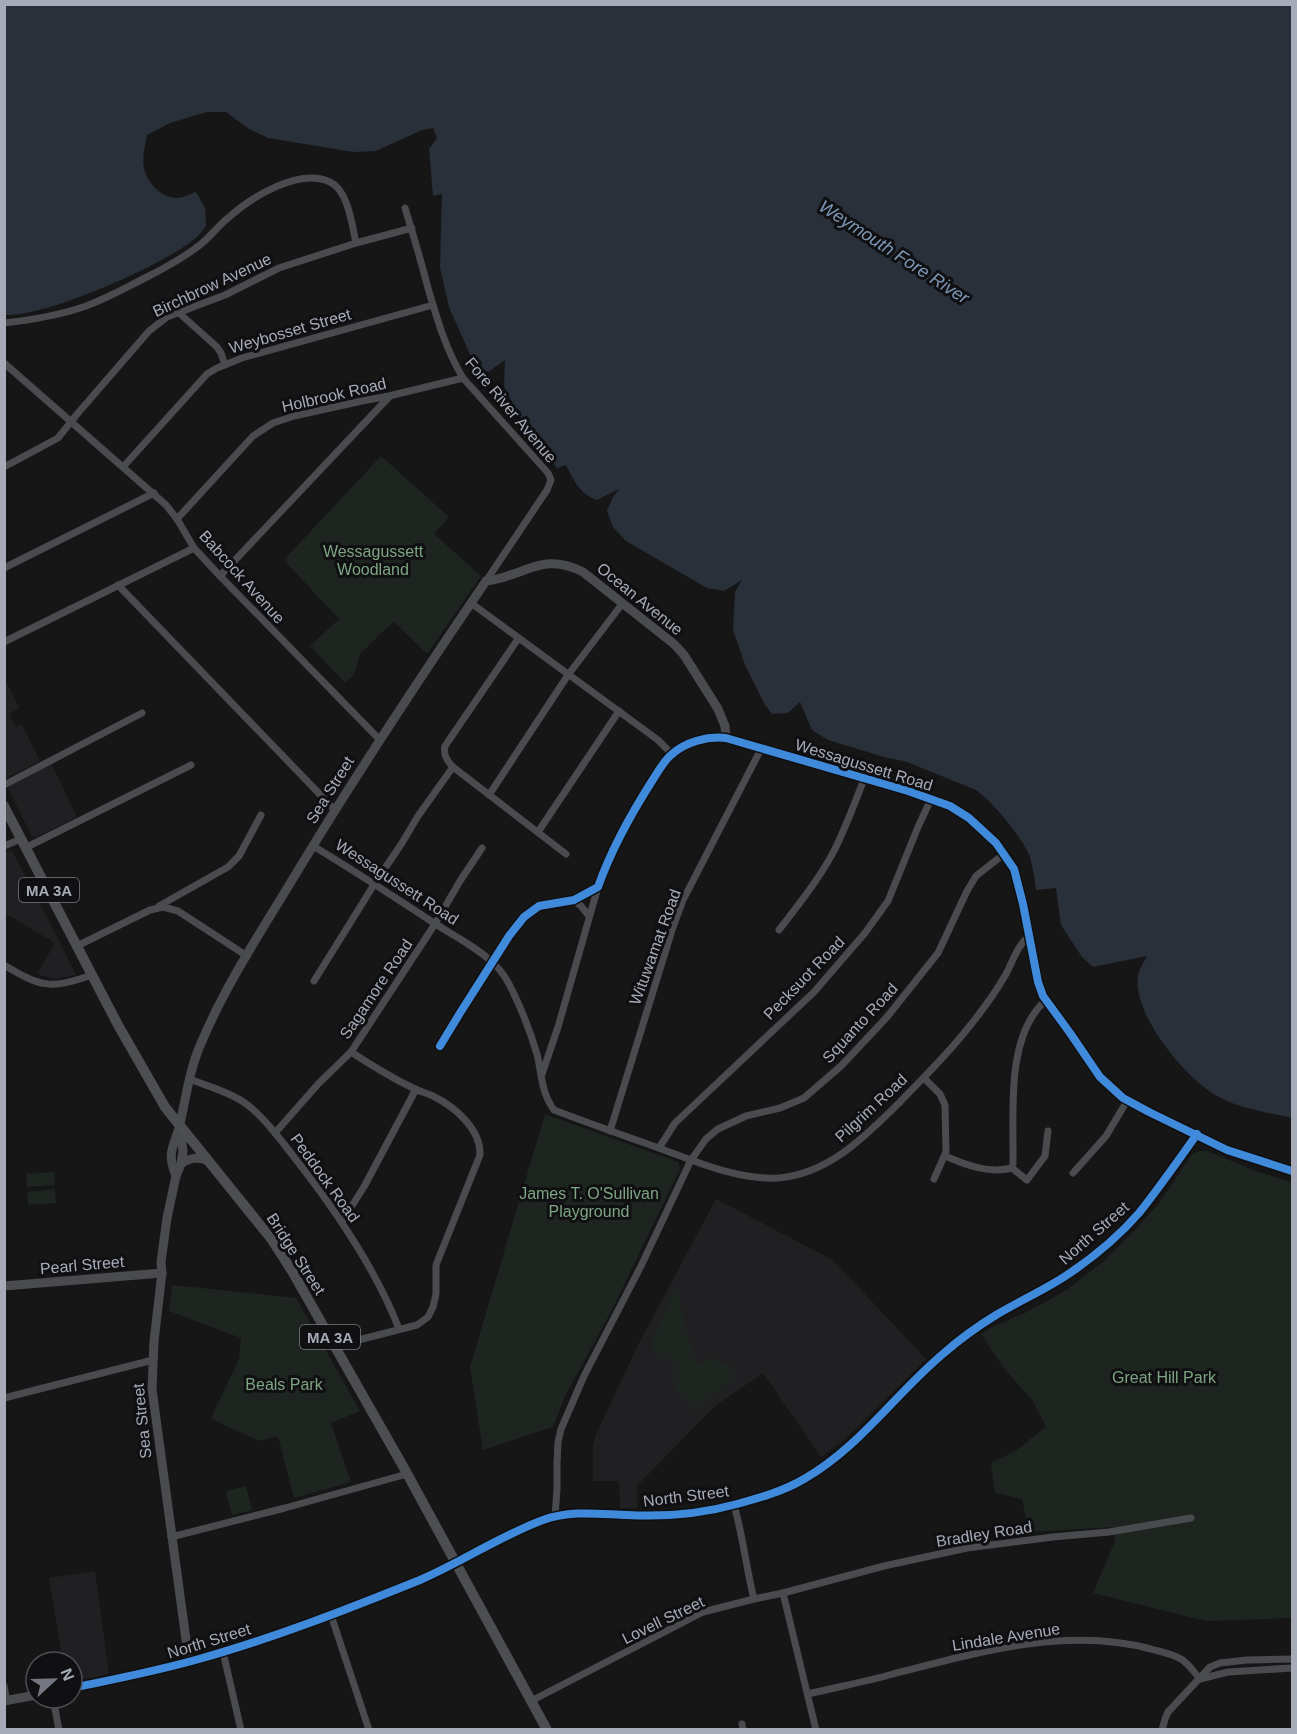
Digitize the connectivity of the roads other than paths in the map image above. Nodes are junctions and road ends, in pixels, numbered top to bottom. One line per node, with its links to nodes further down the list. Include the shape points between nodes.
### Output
1 (405, 208): 2 (street, Fore River Avenue)
2 (411, 228): 3 (street, Birchbrow Avenue); 4 (street, Fore River Avenue)
3 (356, 243): 5 (street, Birchbrow Avenue, via 279,268 234,291); 6 (street, via 344,196 337,186 320,179 291,181 245,205 189,253 143,279 69,312)
4 (433, 305): 8 (street, Weybosset Street); 9 (street, Fore River Avenue, via 448,351)
5 (178, 312): 8 (street, via 217,347); 11 (street, Birchbrow Avenue, via 148,331)
6 (4, 323)
7 (4, 363): 11 (street, Babcock Avenue)
8 (225, 365): 13 (street, Weybosset Street, via 207,374)
9 (463, 378): 10 (street, Holbrook Road); 14 (street, Fore River Avenue, via 548,473 551,480)
10 (389, 396): 16 (street, Holbrook Road, via 294,416 264,428); 19 (street)
11 (71, 422): 12 (street, Birchbrow Avenue, via 49,444); 13 (street, Babcock Avenue)
12 (4, 467)
13 (123, 467): 15 (street, Babcock Avenue)
14 (547, 490): 20 (street, Sea Street)
15 (154, 493): 16 (street, Babcock Avenue); 18 (street)
16 (177, 519): 17 (street, Babcock Avenue)
17 (194, 548): 19 (street, Babcock Avenue); 21 (street)
18 (4, 568)
19 (220, 576): 30 (street, Babcock Avenue)
20 (486, 581): 22 (street, Sea Street); 23 (street, Ocean Avenue, via 539,565 561,563 583,572)
21 (118, 585): 25 (street); 40 (street)
22 (471, 603): 24 (street); 30 (street, Sea Street)
23 (622, 604): 26 (street); 29 (street, Ocean Avenue, via 684,655 718,709)
24 (518, 639): 26 (street); 34 (street, via 445,746 444,752)
25 (4, 642)
26 (568, 675): 27 (street); 37 (street)
27 (619, 711): 32 (street); 42 (street)
28 (142, 713): 36 (street)
29 (726, 738): 31 (street, Wessagussett Road); 32 (street, Wessagussett Road, via 705,739)
30 (380, 740): 40 (street, Sea Street)
31 (761, 749): 35 (street, Wessagussett Road); 72 (street, Wituwamat Road, via 676,917)
32 (672, 754): 50 (street, Wessagussett Road, via 641,799)
33 (191, 765): 43 (street)
34 (453, 767): 37 (street); 49 (street)
35 (864, 779): 38 (street, Wessagussett Road); 55 (street, via 834,850)
36 (4, 784)
37 (489, 795): 42 (street)
38 (931, 799): 48 (street, Wessagussett Road, via 969,818); 76 (street, Pecksuot Road, via 888,901 865,933 814,992 675,1123)
39 (4, 806): 43 (main road, Bridge Street / MA 3A)
40 (335, 810): 45 (street, Sea Street)
41 (261, 815): 52 (street, via 228,867)
42 (538, 832): 47 (street)
43 (24, 843): 44 (street); 57 (main road, Bridge Street / MA 3A)
44 (4, 846)
45 (313, 846): 49 (street, Wessagussett Road); 58 (street, Sea Street)
46 (482, 848): 54 (street, Sagamore Road)
47 (566, 854)
48 (1004, 854): 56 (street, Wessagussett Road, via 1017,877); 78 (street, Squanto Road, via 976,876 938,953 888,1017 841,1066 804,1098 718,1129)
49 (375, 883): 54 (street, Wessagussett Road); 62 (street)
50 (598, 887): 51 (street); 53 (street, Wessagussett Road)
51 (574, 900): 53 (street); 59 (street, via 530,911)
52 (154, 908): 57 (street); 58 (street, via 178,911)
53 (589, 916): 66 (street, Wessagussett Road)
54 (435, 924): 59 (street, Wessagussett Road); 65 (street, Sagamore Road)
55 (779, 930)
56 (1029, 936): 63 (street, Wessagussett Road); 67 (street, Pilgrim Road, via 978,1016)
57 (77, 946): 61 (main road, Bridge Street / MA 3A)
58 (247, 956): 68 (street, Sea Street, via 201,1042)
59 (492, 962): 64 (street); 66 (street, Wessagussett Road, via 503,973 518,1002)
60 (4, 965): 61 (street, via 49,985)
61 (92, 975): 71 (main road, Bridge Street / MA 3A)
62 (314, 981)
63 (1046, 1001): 70 (street, Wessagussett Road, via 1100,1077); 81 (street, via 1024,1034 1016,1059)
64 (440, 1046)
65 (351, 1052): 69 (street); 74 (street, Sagamore Road)
66 (542, 1074): 72 (street, Pilgrim Road, via 543,1089 554,1110)
67 (924, 1078): 77 (street, via 944,1101); 78 (street, Pilgrim Road, via 861,1140 811,1171 764,1178)
68 (190, 1079): 71 (street, Sea Street); 74 (street, Peddock Road, via 238,1098)
69 (416, 1089): 86 (street); 89 (street, via 465,1120 481,1145 436,1266 436,1294 428,1317)
70 (1127, 1101): 75 (street, Wessagussett Road); 83 (street, via 1106,1136)
71 (179, 1126): 79 (main road, Bridge Street / MA 3A); 80 (street, Sea Street); 84 (street, Sea Street, via 171,1149)
72 (610, 1131): 76 (street, Pilgrim Road)
73 (1048, 1131): 81 (street, via 1045,1156 1027,1180)
74 (275, 1133): 86 (street, Peddock Road)
75 (1197, 1134): 82 (street, Wessagussett Road, via 1227,1150); 94 (street, North Street, via 1138,1213 1094,1255 953,1345 827,1464 802,1481)
76 (659, 1148): 78 (street, Pilgrim Road)
77 (945, 1156): 81 (street, via 975,1168); 85 (street)
78 (691, 1160): 95 (street, via 561,1429)
79 (209, 1161): 80 (street, via 194,1158); 90 (main road, Bridge Street / MA 3A, via 272,1240)
80 (181, 1164): 84 (street, Sea Street)
81 (1012, 1167)
82 (1293, 1171)
83 (1072, 1173)
84 (176, 1176): 87 (street, Sea Street)
85 (934, 1179)
86 (342, 1222): 89 (street, Peddock Road)
87 (162, 1273): 88 (street, Pearl Street); 91 (street, Sea Street)
88 (4, 1286)
89 (399, 1329): 90 (street)
90 (336, 1346): 93 (main road, Bridge Street / MA 3A)
91 (153, 1360): 92 (street); 97 (street, Sea Street, via 154,1411)
92 (4, 1398)
93 (407, 1473): 97 (street); 98 (main road, Bridge Street / MA 3A)
94 (734, 1505): 95 (street, North Street, via 663,1516); 100 (street)
95 (555, 1516): 98 (street, North Street, via 499,1539)
96 (1191, 1518): 99 (street, Bradley Road, via 967,1548)
97 (171, 1536): 104 (street, Sea Street)
98 (456, 1563): 101 (street, North Street); 112 (main road, Bridge Street / MA 3A)
99 (783, 1593): 100 (street, Lovell Street); 109 (street)
100 (754, 1599): 112 (street, Lovell Street, via 703,1612)
101 (331, 1616): 102 (street, North Street); 116 (street)
102 (223, 1652): 104 (street, North Street); 115 (street)
103 (1293, 1659): 106 (street, via 1220,1663 1210,1667)
104 (189, 1662): 107 (street, North Street)
105 (1293, 1668): 106 (street, via 1228,1672)
106 (1200, 1679): 109 (street, Lindale Avenue, via 1190,1666 1164,1652 1118,1643 1075,1641 1037,1643 959,1657); 119 (street, via 1168,1712)
107 (84, 1685)
108 (4, 1686): 111 (street)
109 (808, 1694): 118 (street)
110 (24, 1697): 111 (street)
111 (6, 1701)
112 (531, 1701): 117 (main road, Bridge Street / MA 3A)
113 (55, 1710): 114 (street)
114 (59, 1730)
115 (241, 1730)
116 (369, 1730)
117 (547, 1730)
118 (816, 1730)
119 (1162, 1730)

